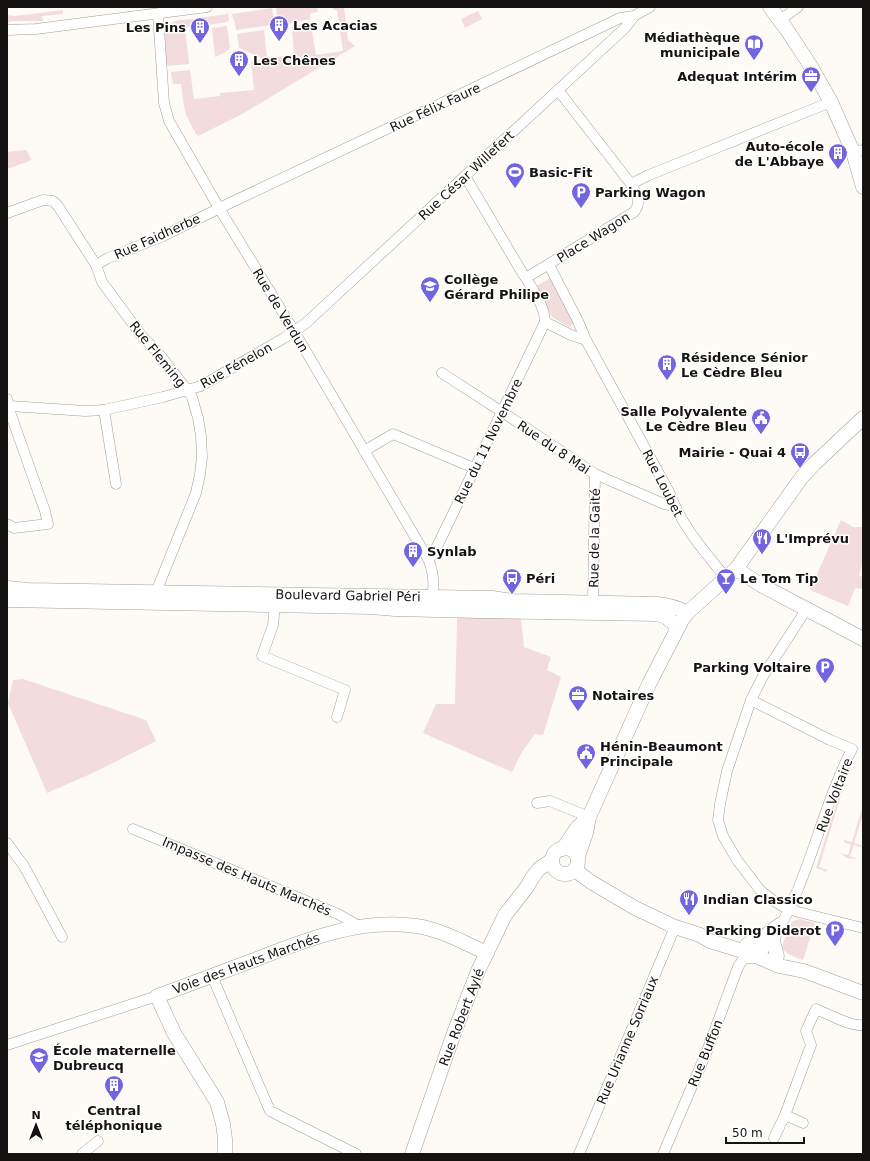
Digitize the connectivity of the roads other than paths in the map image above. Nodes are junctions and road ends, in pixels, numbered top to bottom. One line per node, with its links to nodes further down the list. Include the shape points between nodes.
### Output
1 (207, 7): 5 (street)
2 (650, 7): 7 (street, Rue Félix Faure)
3 (770, 7): 8 (main road)
4 (798, 7): 8 (street)
5 (174, 9): 6 (street)
6 (158, 14): 10 (street, via 36,29); 18 (street, Rue de Verdun, via 166,112)
7 (634, 16): 9 (street, Rue Félix Faure, via 620,18); 11 (street, Rue César Willefert)
8 (780, 20): 13 (main road)
9 (607, 24): 11 (street); 18 (street, Rue Félix Faure)
10 (7, 30)
11 (616, 35): 12 (street, Rue César Willefert)
12 (558, 90): 15 (street, Rue César Willefert); 16 (street, Place Wagon)
13 (831, 102): 14 (main road); 16 (street)
14 (858, 151): 17 (main road)
15 (465, 176): 22 (street); 24 (street, Rue César Willefert, via 306,323)
16 (631, 184): 21 (street, Place Wagon, via 639,200 638,208 634,212)
17 (863, 187)
18 (219, 208): 20 (street, Rue Faidherbe); 24 (street, Rue de Verdun)
19 (7, 213): 20 (street, Rue Fleming, via 43,200 53,202)
20 (96, 265): 27 (street, Rue Fleming, via 102,282 119,306)
21 (549, 265): 22 (street, Place Wagon); 25 (street, Rue Loubet)
22 (526, 278): 23 (street, via 545,315)
23 (545, 322): 25 (street); 30 (street, Rue du 11 Novembre)
24 (294, 331): 27 (street, Rue Fénelon, via 201,386); 32 (street, Rue de Verdun)
25 (586, 340): 36 (street, Rue Loubet, via 669,492)
26 (442, 374): 30 (street, Rue du 8 Mai)
27 (187, 390): 29 (street, Rue Fénelon); 41 (street, Rue Fleming, via 192,397 201,436 200,474 196,493)
28 (8, 403): 29 (street, Rue Fénelon, via 85,411); 37 (street, via 48,524 14,528)
29 (104, 410): 35 (street)
30 (502, 412): 33 (street, Rue du 11 Novembre); 34 (street, Rue du 8 Mai)
31 (863, 418): 39 (main road, via 802,477)
32 (364, 451): 33 (street, via 392,434); 38 (street, Rue de Verdun)
33 (474, 468): 38 (street, Rue du 11 Novembre, via 433,555)
34 (595, 474): 36 (street, Rue du 8 Mai); 44 (street, Rue de la Gaité)
35 (116, 484)
36 (674, 506): 39 (street, Rue Loubet, via 697,543)
37 (7, 524)
38 (428, 559): 43 (street, Rue de Verdun, via 433,575)
39 (731, 573): 46 (main road, via 761,585); 47 (main road)
40 (7, 588): 41 (main road, Boulevard Gabriel Péri)
41 (156, 592): 43 (main road, Boulevard Gabriel Péri)
42 (7, 600): 45 (main road, Boulevard Gabriel Péri)
43 (431, 603): 44 (main road, Boulevard Gabriel Péri, via 492,598); 45 (main road, Boulevard Gabriel Péri); 48 (main road, Boulevard Gabriel Péri, via 479,612 657,614 666,617)
44 (593, 603): 47 (main road, Boulevard Gabriel Péri, via 668,605)
45 (274, 604): 51 (street, via 273,625 262,656 345,690)
46 (806, 610): 49 (main road); 50 (street, via 763,676)
47 (687, 613): 48 (main road)
48 (678, 627): 53 (main road, via 649,684)
49 (863, 639)
50 (751, 700): 61 (street, via 727,771 718,820 723,836 751,880 771,899); 61 (street, Rue Voltaire, via 852,749)
51 (337, 717)
52 (537, 803): 53 (street, via 550,801)
53 (589, 817): 56 (main road, via 577,828); 58 (main road)
54 (133, 829): 63 (street, Impasse des Hauts Marchés, via 338,914)
55 (8, 846): 67 (street, via 24,866)
56 (563, 849): 57 (main road, via 555,852); 58 (main road, via 572,851)
57 (552, 860): 59 (main road); 60 (main road, Rue Robert Aylé, via 539,869)
58 (576, 863): 59 (main road, via 572,873); 64 (main road, via 591,882)
59 (559, 872): 60 (main road, Rue Robert Aylé, via 543,877)
60 (527, 887): 69 (main road, Rue Robert Aylé, via 505,915)
61 (789, 909): 62 (street, Rue Voltaire); 65 (street)
62 (782, 921): 66 (street, Rue Voltaire); 68 (street, Rue Voltaire)
63 (359, 926): 69 (main road, Voie des Hauts Marchés, via 417,926); 72 (main road, Voie des Hauts Marchés, via 305,940)
64 (675, 927): 68 (main road, via 700,935 712,935); 85 (street, Rue Urianne Sorriaux)
65 (863, 928)
66 (774, 935): 68 (street, Rue Voltaire); 70 (main road)
67 (62, 937)
68 (754, 949): 70 (main road); 71 (main road, via 779,966); 86 (street, Rue Buffon, via 738,966 707,1051)
69 (487, 953): 84 (main road, Rue Robert Aylé, via 454,1033)
70 (777, 956): 71 (main road)
71 (804, 971): 73 (main road)
72 (212, 976): 74 (main road, Voie des Hauts Marchés); 83 (street, via 270,1111)
73 (863, 993)
74 (156, 996): 76 (street, Voie des Hauts Marchés); 82 (main road, via 174,1033 217,1102 223,1124)
75 (863, 1025): 77 (street, via 850,1023 816,1009 806,1031 811,1045)
76 (7, 1045)
77 (785, 1115): 78 (street); 79 (street)
78 (804, 1123)
79 (774, 1138)
80 (98, 1141): 81 (street)
81 (82, 1154)
82 (225, 1154)
83 (356, 1154)
84 (412, 1154)
85 (579, 1154)
86 (663, 1154)

